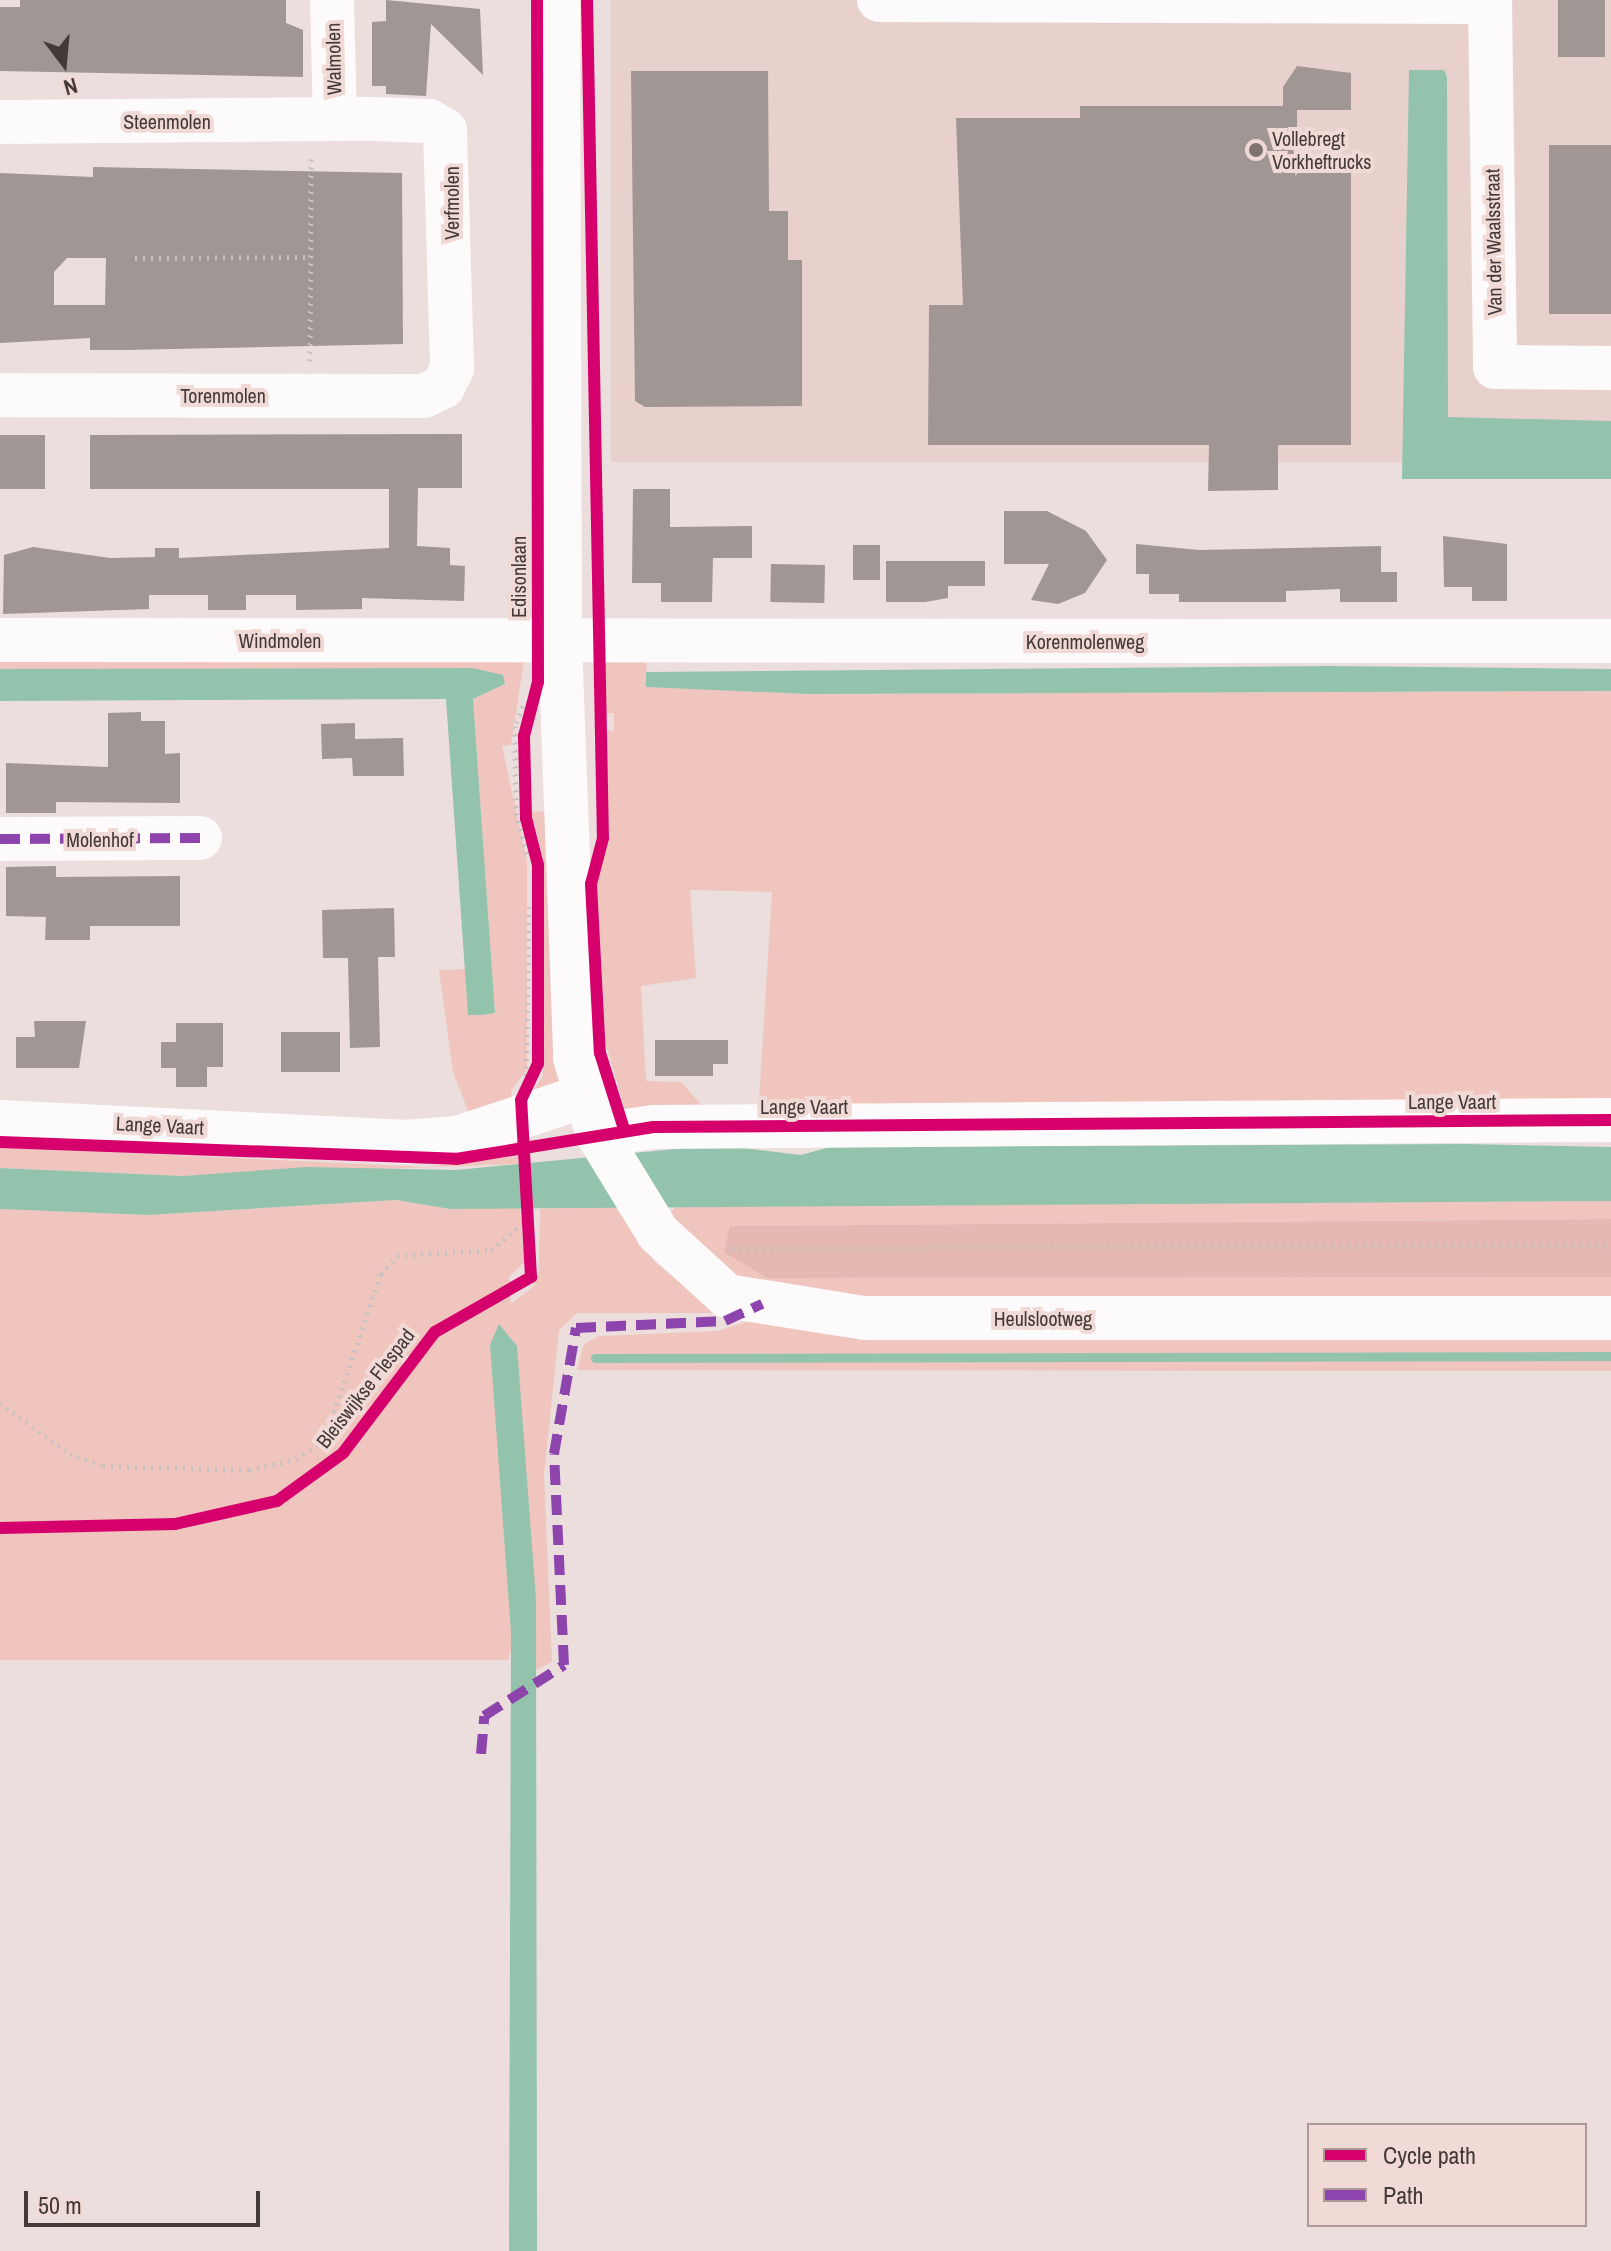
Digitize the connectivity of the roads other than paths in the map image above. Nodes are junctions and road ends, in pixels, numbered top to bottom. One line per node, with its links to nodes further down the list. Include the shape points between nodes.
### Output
1 (332, 0): 6 (street, Walmolen)
2 (558, 0): 12 (street, Edisonlaan)
3 (879, 0): 4 (street)
4 (1025, 0): 5 (street)
5 (1490, 1): 8 (street, Van der Waalsstraat, via 1495,367)
6 (323, 120): 7 (street, Steenmolen); 9 (street, Verfmolen, via 429,121 445,130 452,369)
7 (0, 122)
8 (1611, 368)
9 (443, 387): 10 (street, Torenmolen, via 424,396)
10 (0, 395)
11 (0, 640): 12 (street, Windmolen)
12 (542, 641): 13 (street, Korenmolenweg); 16 (street, Edisonlaan, via 571,1002)
13 (1611, 641)
14 (200, 838): 15 (street, Molenhof)
15 (0, 839)
16 (590, 1116): 17 (street, Lange Vaart, via 653,1127); 18 (street, Lange Vaart, via 520,1120 457,1138 405,1142); 19 (street, Heulslootweg, via 658,1233 727,1296 865,1318)
17 (1611, 1120)
18 (0, 1122)
19 (1611, 1318)

